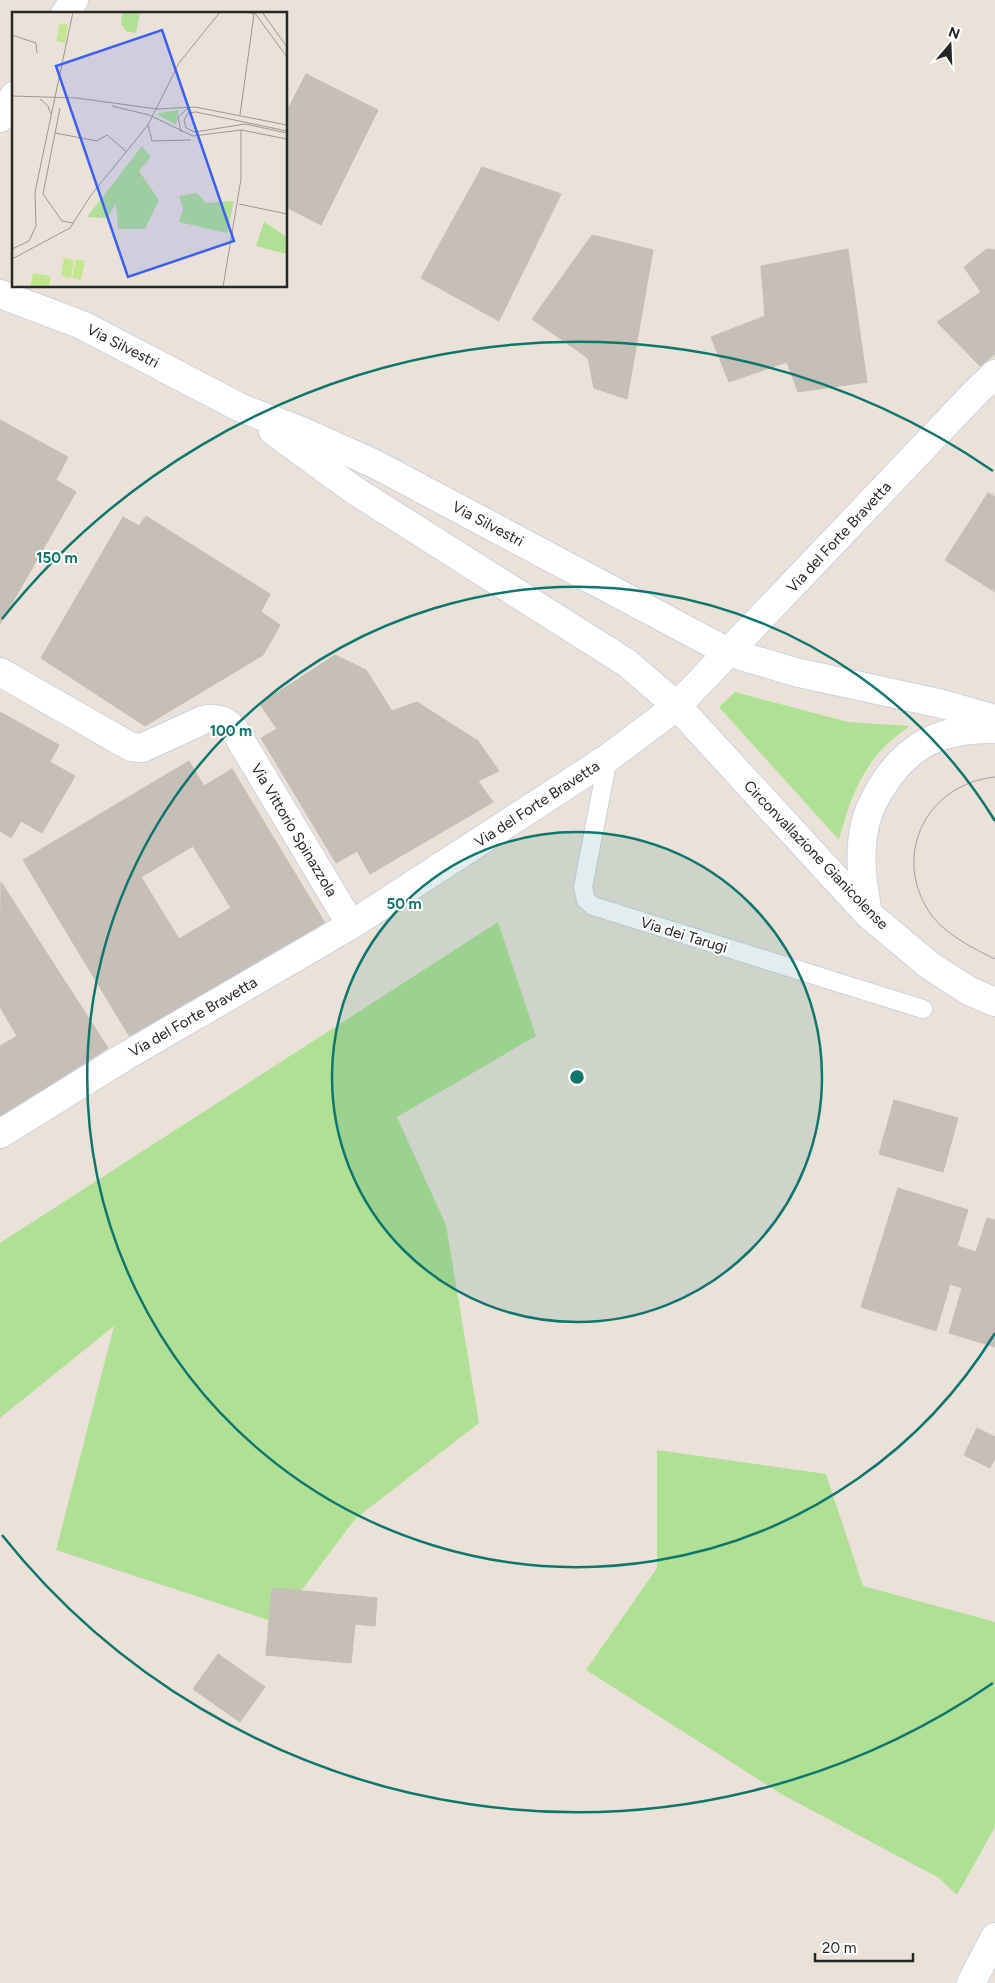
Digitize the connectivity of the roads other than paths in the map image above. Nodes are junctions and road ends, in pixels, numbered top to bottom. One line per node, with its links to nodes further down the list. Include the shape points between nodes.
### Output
1 (74, 0): 2 (main road)
2 (66, 12)
3 (12, 99): 4 (main road)
4 (0, 118)
5 (0, 294): 7 (main road, Via Silvestri, via 82,325)
6 (995, 374): 8 (main road, Via del Forte Bravetta)
7 (241, 408): 8 (main road, Via Silvestri, via 375,464); 10 (main road, Via Silvestri, via 354,490 627,663)
8 (728, 652): 10 (main road, Via del Forte Bravetta); 11 (main road, via 795,672)
9 (0, 672): 15 (main road, Via Vittorio Spinazzola, via 131,747 142,748 203,720 220,719 228,723)
10 (677, 706): 13 (main road, Via del Forte Bravetta); 14 (main road, Circonvallazione Gianicolense)
11 (995, 719)
12 (995, 729): 14 (main road, via 954,732 932,739 906,755 885,781 871,807 862,844)
13 (608, 758): 15 (main road, Via del Forte Bravetta); 17 (lane, Via dei Tarugi, via 583,887 586,900 593,906)
14 (868, 914): 16 (main road, Circonvallazione Gianicolense, via 928,965)
15 (351, 925): 18 (main road, Via del Forte Bravetta, via 124,1057)
16 (995, 1002)
17 (923, 1009)
18 (0, 1134)
19 (995, 1937): 20 (main road)
20 (971, 1983)

